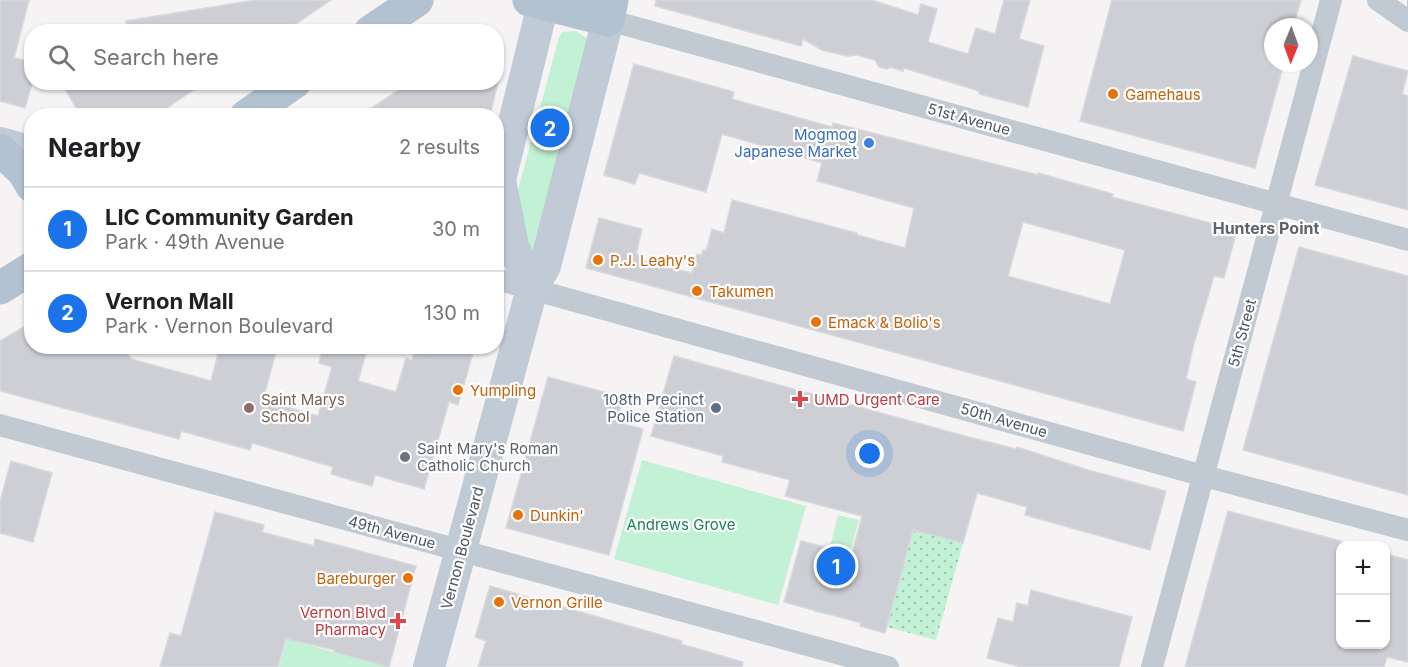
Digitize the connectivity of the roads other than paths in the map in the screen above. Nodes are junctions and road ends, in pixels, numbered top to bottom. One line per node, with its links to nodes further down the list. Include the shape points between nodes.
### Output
1 (417, 0): 7 (main road)
2 (1331, 0): 15 (street, 5th Street)
3 (1378, 0): 6 (street)
4 (539, 1): 5 (main road, 51st Avenue); 13 (main road)
5 (610, 10): 15 (street, 51st Avenue); 21 (main road, Vernon Boulevard, via 544,266)
6 (1408, 21)
7 (382, 24)
8 (283, 90): 9 (main road)
9 (258, 108)
10 (0, 144): 12 (main road)
11 (0, 150): 14 (main road)
12 (24, 150)
13 (504, 157)
14 (24, 173)
15 (1277, 204): 17 (street, 51st Avenue); 23 (street, 5th Street)
16 (504, 209): 21 (main road, via 513,246)
17 (1408, 240)
18 (24, 273): 20 (main road)
19 (504, 281): 21 (street, 50th Avenue)
20 (0, 288)
21 (532, 289): 23 (street, 50th Avenue); 25 (main road, Vernon Boulevard)
22 (0, 424): 25 (street, 49th Avenue)
23 (1204, 476): 24 (street, 50th Avenue); 28 (street, 5th Street)
24 (1408, 530)
25 (461, 551): 26 (main road, Vernon Boulevard); 27 (street, 49th Avenue)
26 (429, 667)
27 (888, 667)
28 (1152, 667)

